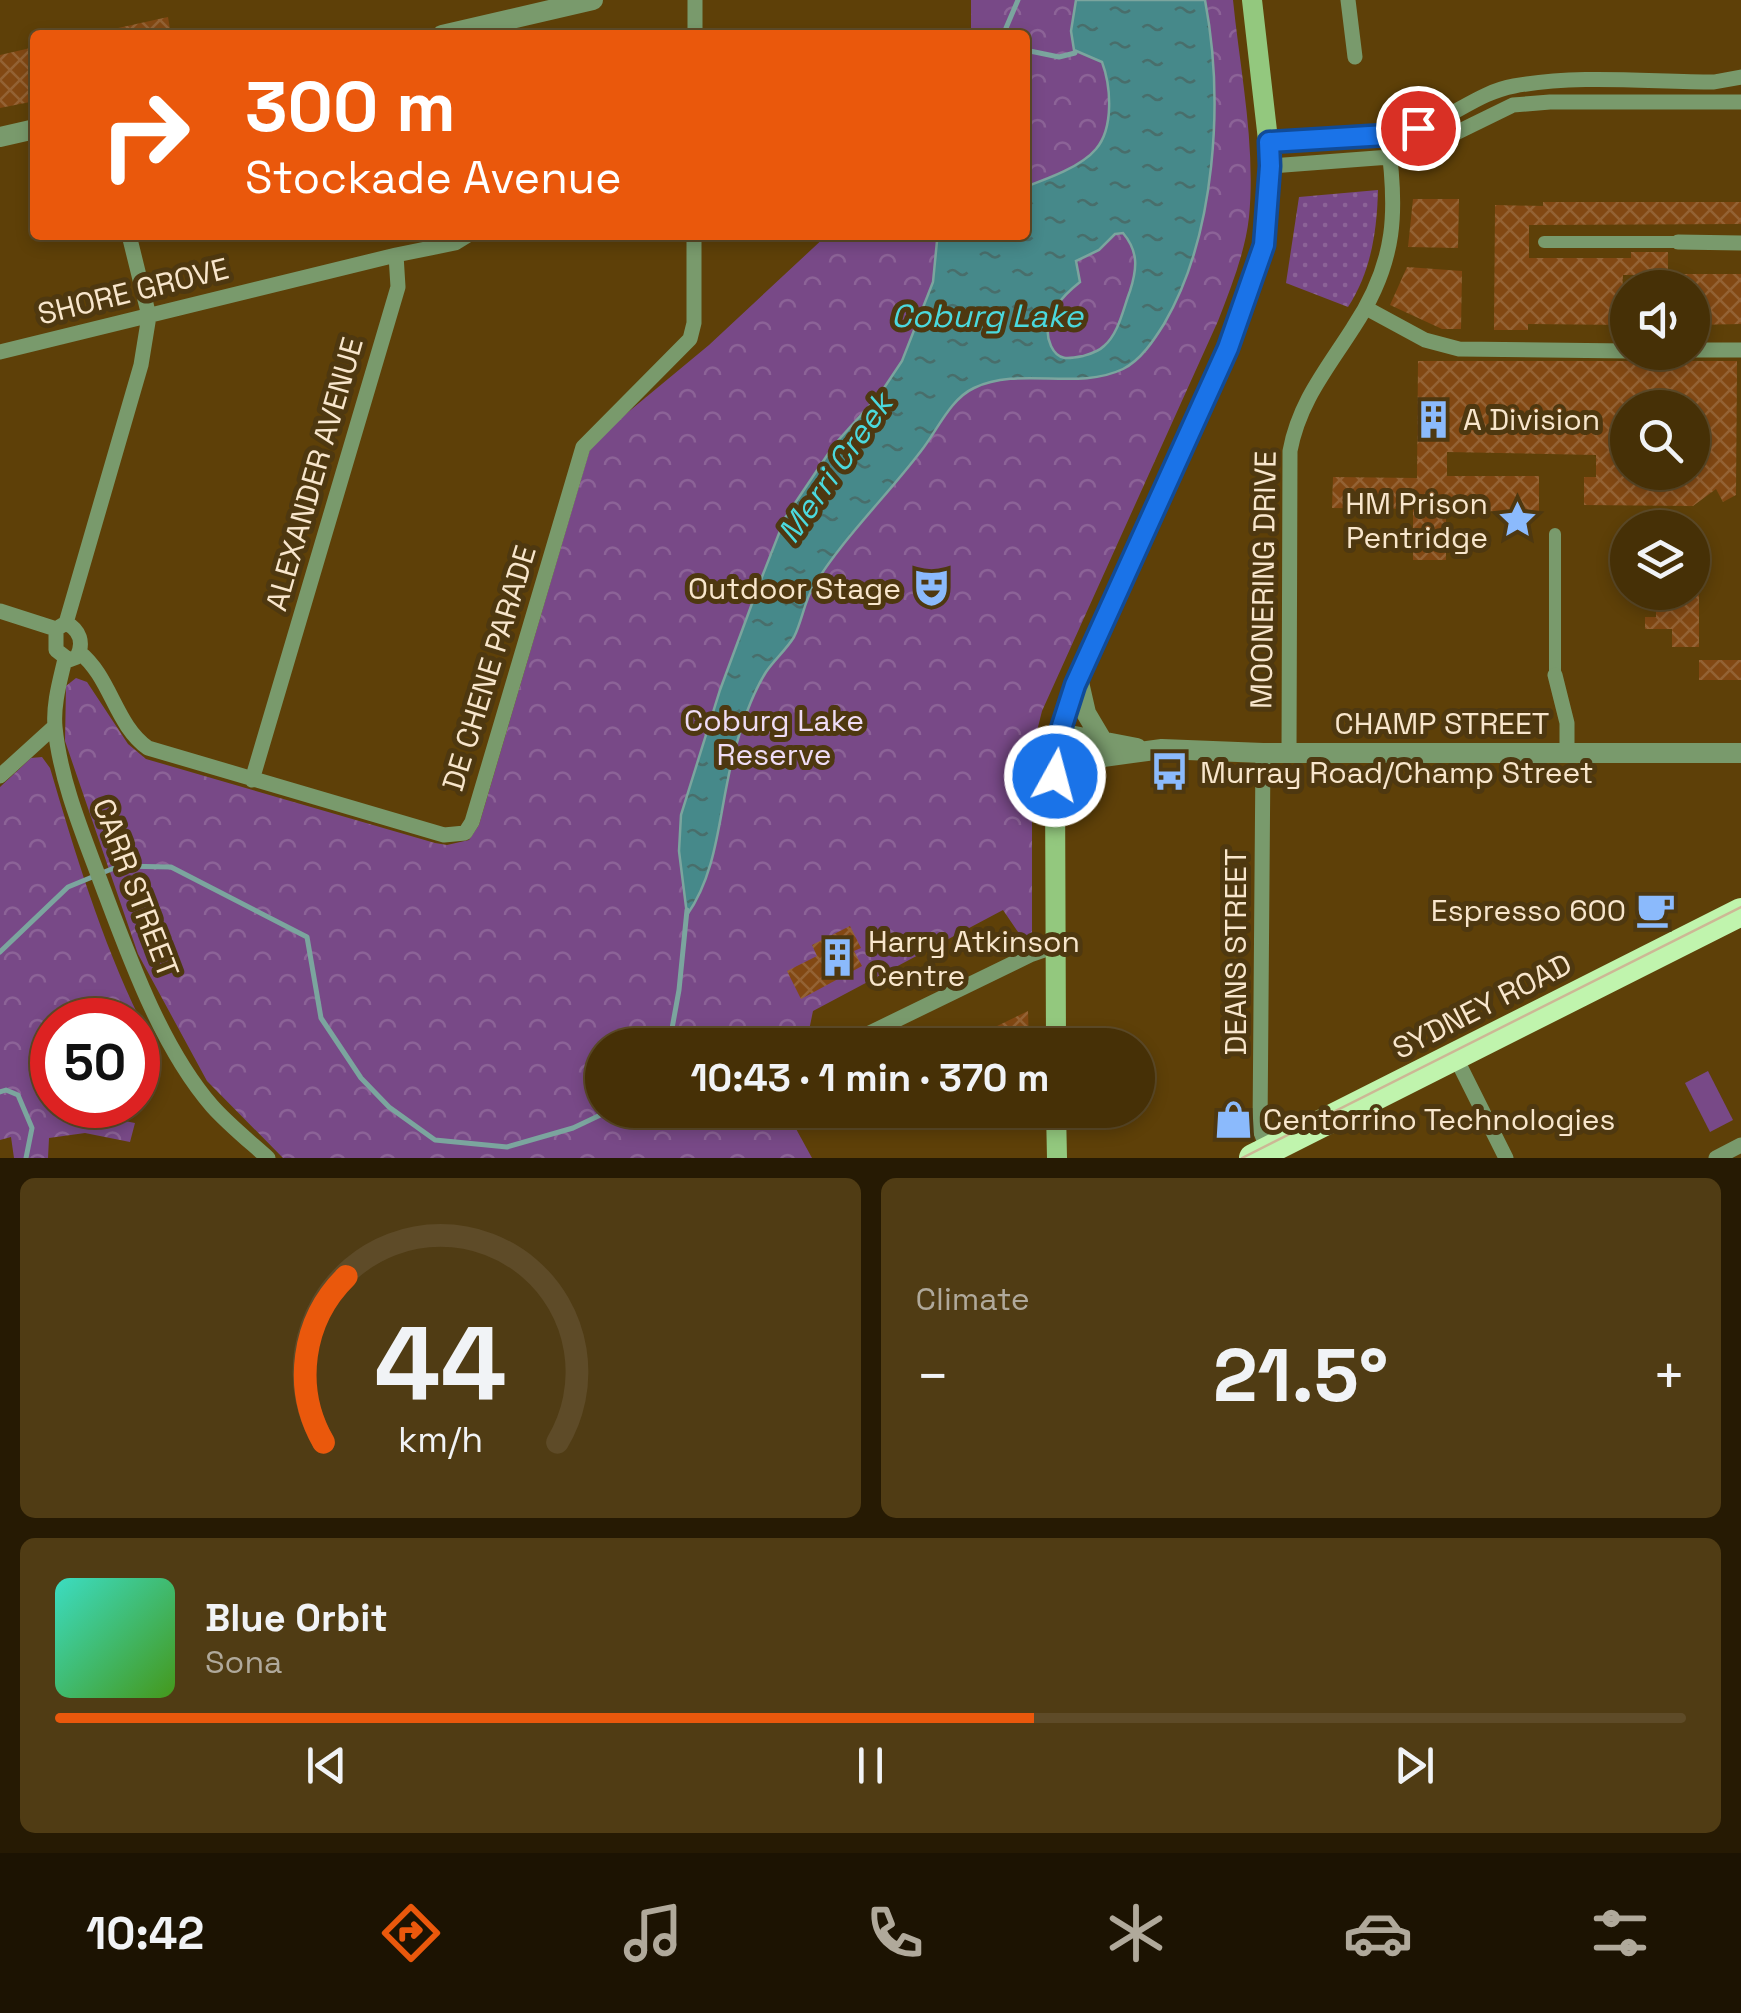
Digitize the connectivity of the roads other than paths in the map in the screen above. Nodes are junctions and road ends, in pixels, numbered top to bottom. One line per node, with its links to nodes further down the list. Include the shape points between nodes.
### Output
1 (593, 0): 5 (street)
2 (695, 0): 6 (street)
3 (1252, 0): 13 (main road)
4 (1348, 0): 7 (street)
5 (484, 30)
6 (695, 30)
7 (1355, 58)
8 (1741, 77): 11 (street, via 1513,86 1446,118)
9 (1741, 97): 14 (street, via 1513,106)
10 (30, 130): 12 (street)
11 (1386, 135): 13 (street); 14 (street, MOONERING DRIVE)
12 (0, 137)
13 (1269, 142): 15 (main road)
14 (1390, 158): 15 (street); 23 (street, MOONERING DRIVE, via 1395,200 1389,252)
15 (1270, 166): 34 (main road, via 1264,245 1228,348)
16 (130, 240): 24 (street)
17 (460, 240): 22 (street)
18 (694, 240): 45 (street, DE CHENE PARADE, via 690,340 583,447 466,832 444,835)
19 (1544, 242): 20 (street)
20 (1678, 242): 21 (street)
21 (1741, 243)
22 (396, 255): 24 (street, SHORE GROVE); 45 (street, ALEXANDER AVENUE, via 398,287)
23 (1366, 308): 25 (street, via 1457,349); 40 (street, MOONERING DRIVE, via 1308,397 1293,433)
24 (149, 316): 28 (street, SHORE GROVE); 31 (street, via 141,364)
25 (1610, 350)
26 (1710, 350): 27 (street)
27 (1741, 350)
28 (0, 352)
29 (1555, 534): 33 (street)
30 (0, 611): 31 (street)
31 (61, 626): 32 (street, via 56,650); 32 (street, via 79,636)
32 (72, 656): 35 (street, CARR STREET, via 56,698); 45 (street, DE CHENE PARADE, via 92,662 135,739 148,748)
33 (1555, 675): 41 (street)
34 (1078, 678): 36 (main road); 37 (street, via 1086,713)
35 (55, 726): 44 (street); 54 (street, CARR STREET, via 82,832 170,1042 211,1105)
36 (1060, 732): 37 (street, CHAMP STREET); 43 (main road)
37 (1102, 740): 38 (street, CHAMP STREET)
38 (1143, 750): 39 (street, CHAMP STREET); 43 (street, CHAMP STREET)
39 (1264, 753): 40 (street, CHAMP STREET); 53 (street, DEANS STREET)
40 (1289, 753): 41 (street, CHAMP STREET)
41 (1567, 753): 42 (street, CHAMP STREET)
42 (1741, 753)
43 (1057, 757): 47 (main road)
44 (0, 776)
45 (252, 780)
46 (1741, 912): 50 (highway, SYDNEY ROAD)
47 (1056, 946): 48 (street); 49 (main road)
48 (880, 1028)
49 (1056, 1028)
50 (1455, 1056): 53 (highway, SYDNEY ROAD); 56 (street)
51 (1056, 1128): 55 (main road)
52 (1741, 1145): 57 (street)
53 (1260, 1154)
54 (268, 1158)
55 (1057, 1158)
56 (1506, 1158)
57 (1716, 1158)

